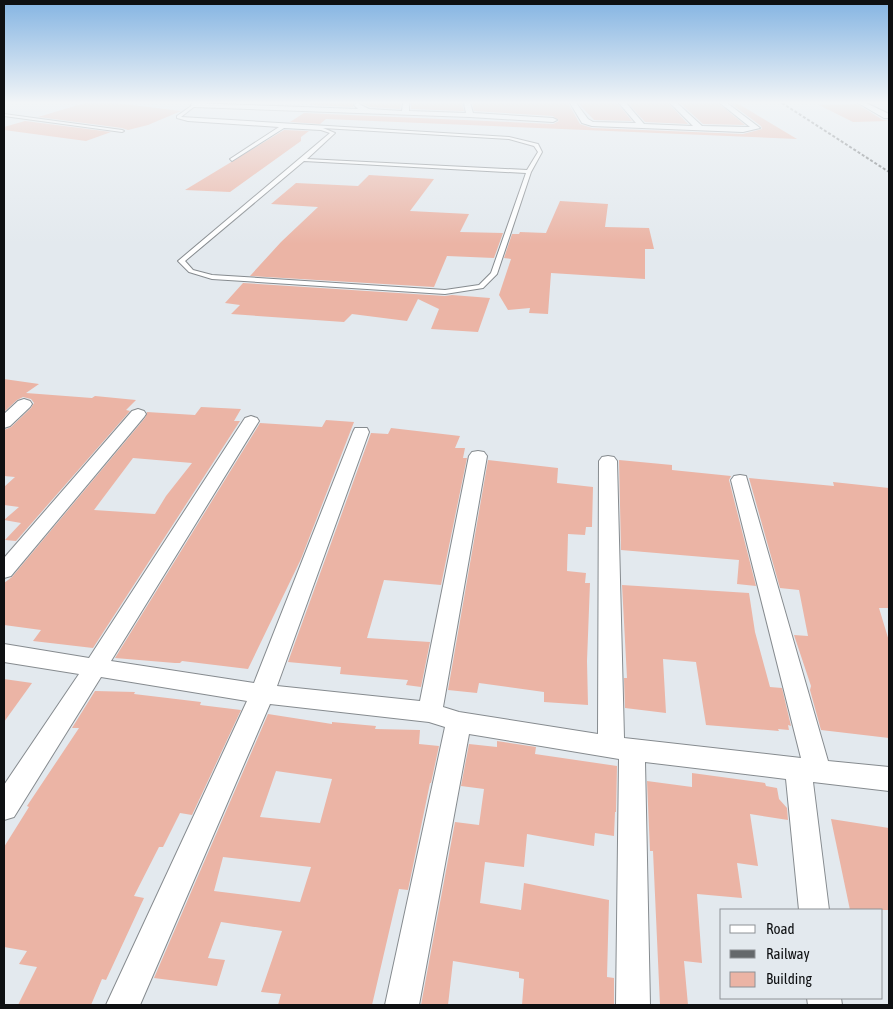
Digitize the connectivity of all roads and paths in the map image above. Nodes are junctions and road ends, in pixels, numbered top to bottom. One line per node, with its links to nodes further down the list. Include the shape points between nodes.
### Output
1 (247, 150): 4 (lane)
2 (314, 150): 5 (lane)
3 (539, 150): 6 (lane)
4 (232, 160)
5 (303, 160): 6 (lane); 6 (lane, via 181,260 192,271 212,277 445,292 481,287 494,274)
6 (530, 172)
7 (24, 404): 10 (street)
8 (138, 414): 15 (street)
9 (251, 421): 17 (street)
10 (4, 423)
11 (361, 432): 18 (street)
12 (478, 456): 19 (street)
13 (608, 461): 21 (street)
14 (740, 480): 22 (street)
15 (4, 571)
16 (4, 654): 17 (street)
17 (95, 668): 18 (street); 24 (street)
18 (262, 694): 19 (street); 26 (street)
19 (430, 712): 20 (street)
20 (459, 722): 21 (street); 27 (street)
21 (622, 747): 22 (street); 28 (street)
22 (808, 770): 23 (street); 25 (street)
23 (889, 779)
24 (4, 808)
25 (814, 909)
26 (122, 1005)
27 (402, 1005)
28 (633, 1005)

